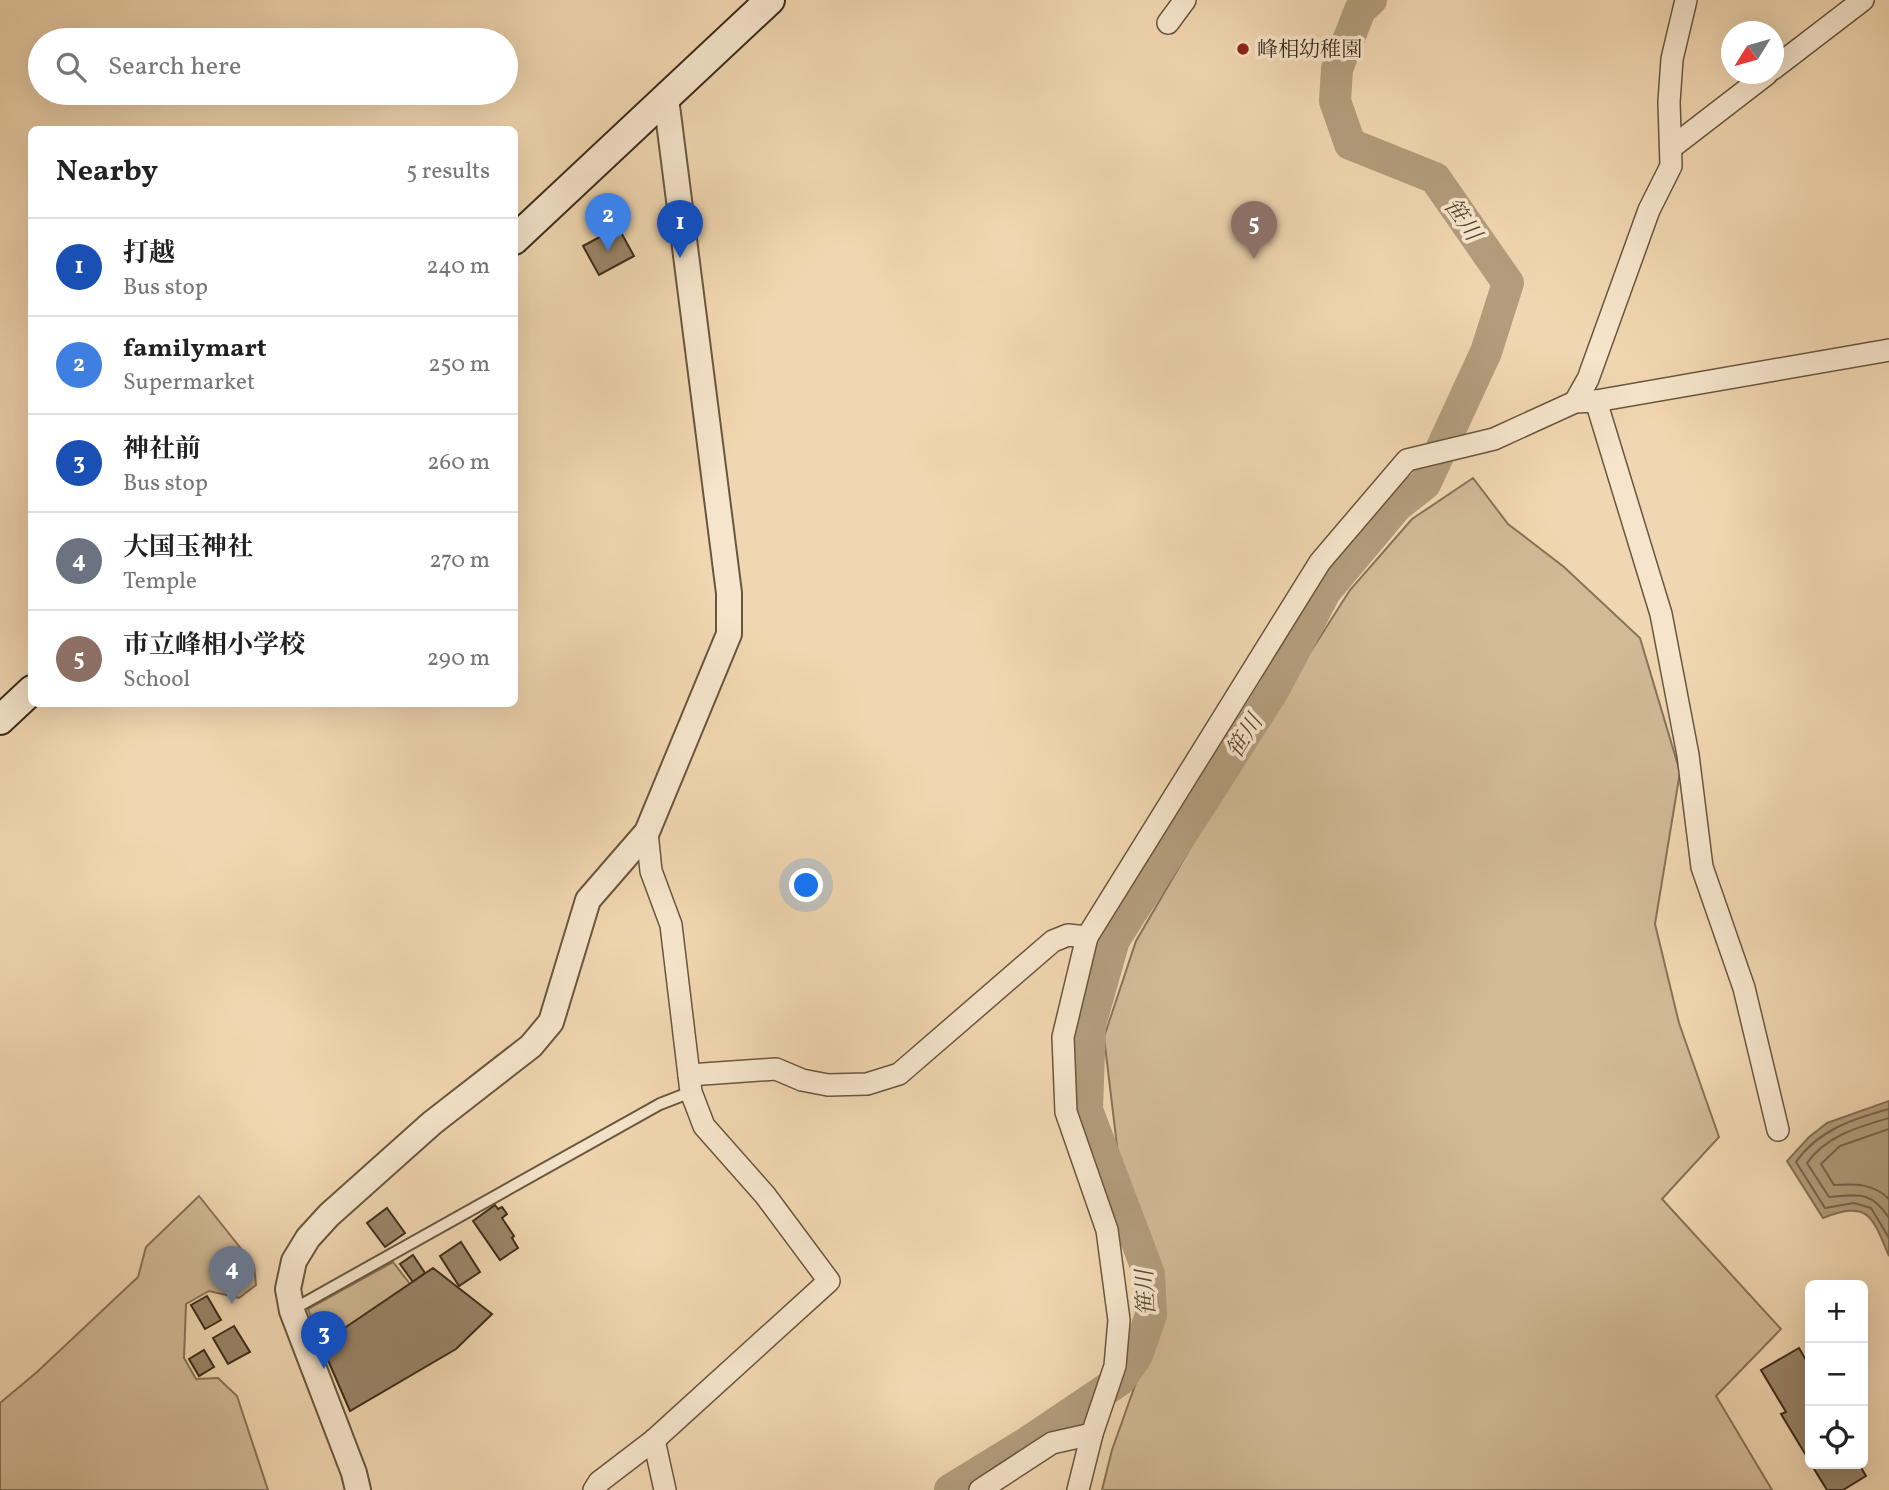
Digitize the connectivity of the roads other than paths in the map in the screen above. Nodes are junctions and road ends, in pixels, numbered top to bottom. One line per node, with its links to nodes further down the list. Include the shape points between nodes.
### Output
1 (770, 0): 8 (main road)
2 (1185, 0): 5 (street)
3 (1686, 0): 9 (street, via 1672,59)
4 (1863, 0): 6 (street)
5 (1168, 23)
6 (1784, 61)
7 (1754, 84): 9 (street)
8 (666, 98): 10 (main road); 15 (street, via 729,593 729,635)
9 (1671, 148): 12 (street, via 1671,166 1649,210 1588,379)
10 (518, 236)
11 (1889, 350): 12 (street)
12 (1585, 402): 16 (street, via 1494,439 1407,460 1320,562); 18 (street, via 1661,614 1688,755 1702,867 1744,988)
13 (28, 694): 14 (main road)
14 (0, 720)
15 (647, 832): 17 (street, via 651,871 671,925); 19 (street, via 588,900 551,1022 531,1046 432,1123 308,1238 294,1261 288,1289)
16 (1087, 937): 17 (street, via 1068,935 1053,941 899,1074 867,1084 828,1085 776,1069); 20 (street, via 1063,1037 1066,1112 1107,1230 1119,1321 1115,1366)
17 (690, 1084): 19 (lane); 21 (street, via 704,1126 765,1195 829,1281)
18 (1778, 1130)
19 (292, 1311): 22 (street)
20 (1092, 1434): 25 (street, via 1052,1443); 26 (street)
21 (654, 1440): 23 (street); 24 (street)
22 (358, 1490)
23 (594, 1490)
24 (665, 1490)
25 (980, 1490)
26 (1078, 1490)

